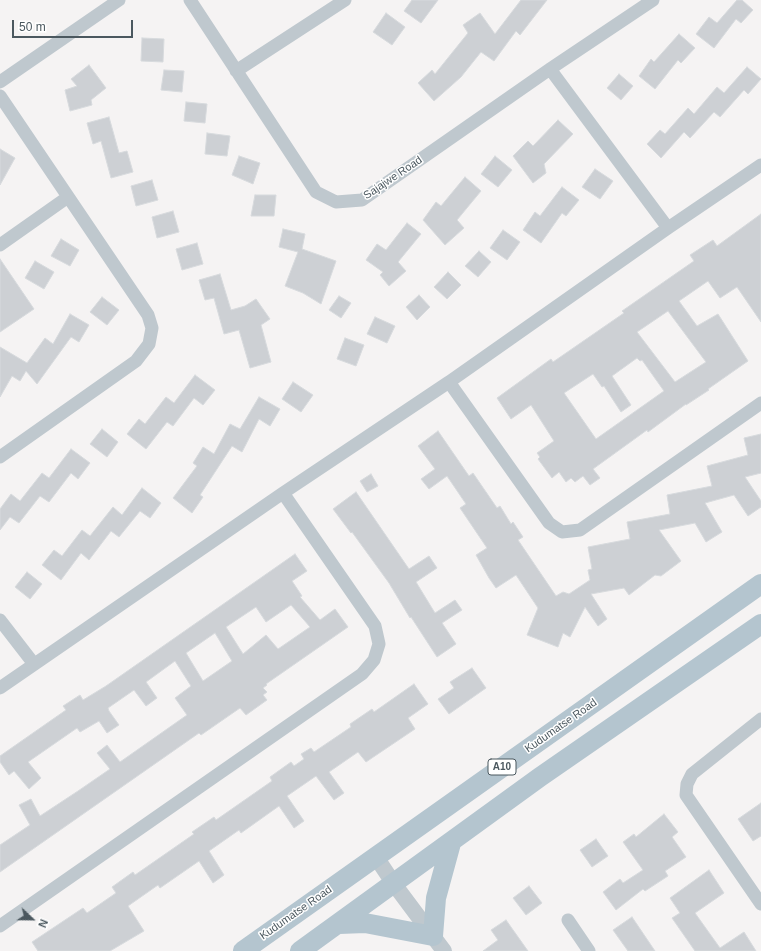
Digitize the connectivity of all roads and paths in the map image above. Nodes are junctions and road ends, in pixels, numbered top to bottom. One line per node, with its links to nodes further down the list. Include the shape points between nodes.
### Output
1 (119, 0): 7 (street)
2 (190, 0): 6 (street, Sajajwe Road)
3 (345, 0): 6 (street)
4 (653, 0): 5 (street, Sajajwe Road)
5 (550, 68): 6 (street, Sajajwe Road, via 362,200 336,202 316,192); 11 (street)
6 (236, 71)
7 (0, 82)
8 (0, 96): 10 (street)
9 (761, 165): 11 (street)
10 (68, 197): 12 (street); 15 (street, via 148,315 152,328 149,344 136,361)
11 (668, 228): 13 (street)
12 (0, 244)
13 (449, 382): 14 (street, via 550,523 562,532 580,530); 16 (street)
14 (761, 403)
15 (0, 457)
16 (283, 493): 20 (street); 29 (street, via 375,626 379,644 374,660 362,674)
17 (761, 584): 24 (main road, Kudumatse Road / A10)
18 (0, 620): 20 (street)
19 (761, 624): 23 (main road, A10, via 540,777)
20 (34, 664): 21 (street)
21 (0, 688)
22 (761, 719): 26 (street, via 692,774 687,784 686,795)
23 (451, 843): 25 (main road, A10); 30 (main road, via 436,898)
24 (376, 857): 25 (street); 31 (main road, Kudumatse Road / A10)
25 (394, 884): 28 (main road, A10); 30 (street)
26 (761, 904)
27 (568, 920): 33 (street)
28 (339, 924): 30 (main road, via 365,923); 32 (main road, A10)
29 (0, 926)
30 (439, 943)
31 (243, 951)
32 (300, 951)
33 (589, 951)

